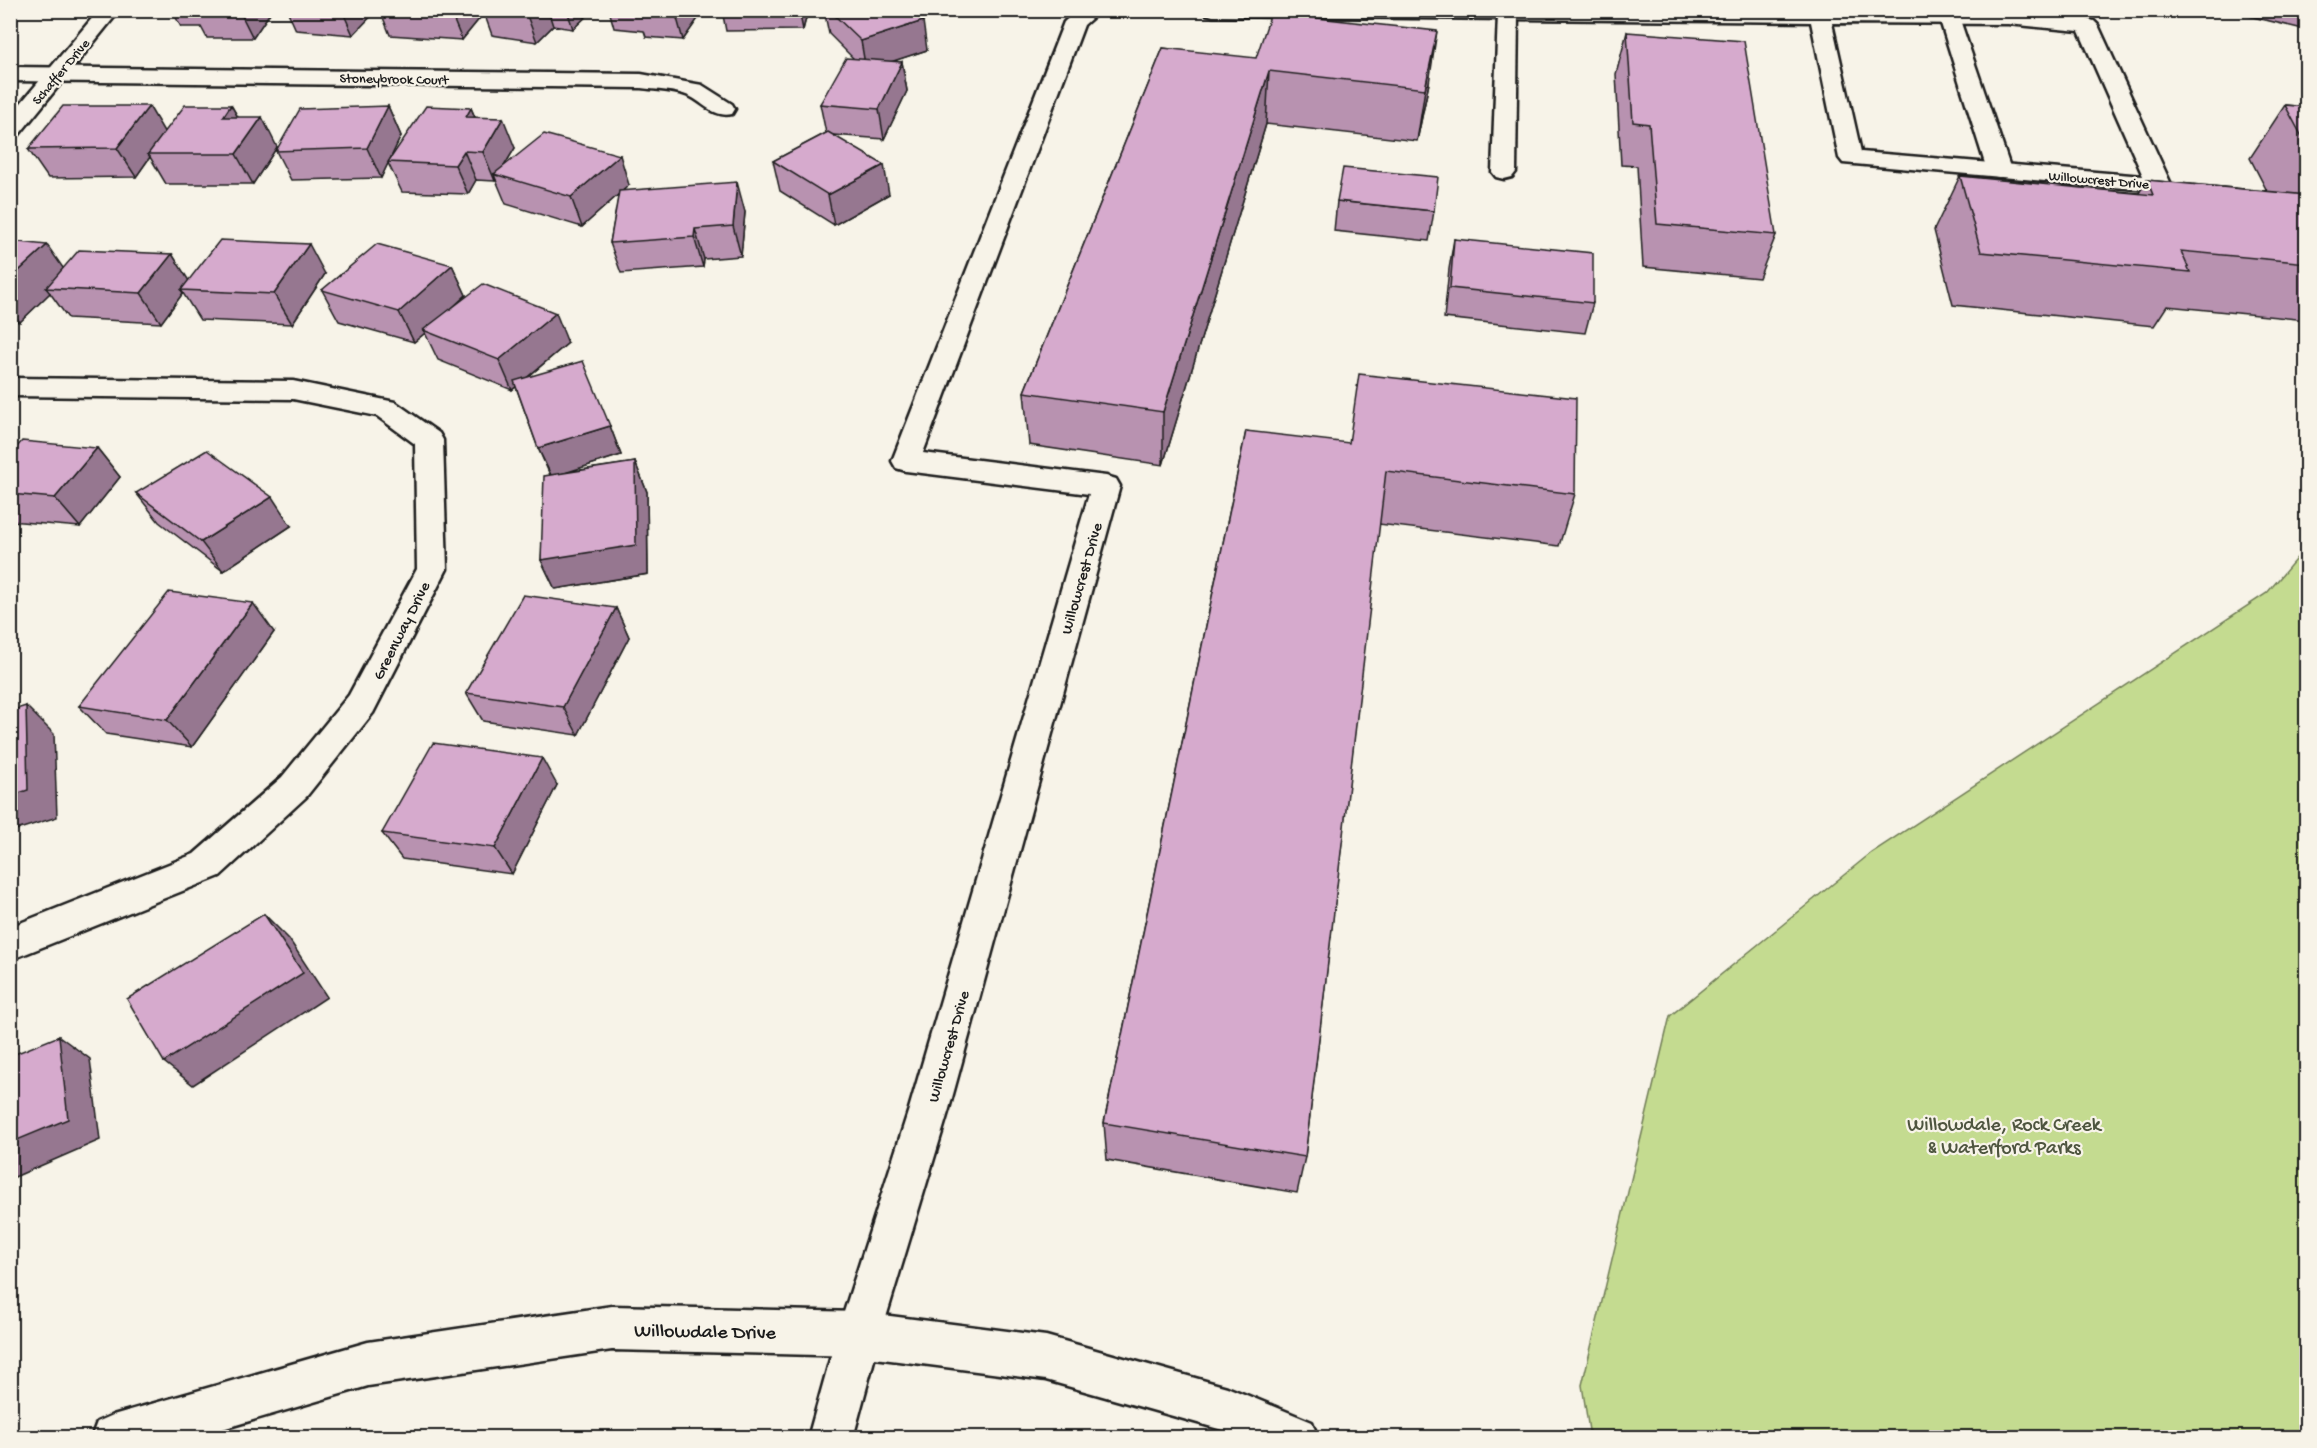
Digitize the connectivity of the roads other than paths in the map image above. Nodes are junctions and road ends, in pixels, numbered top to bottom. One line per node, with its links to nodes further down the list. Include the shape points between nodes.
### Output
1 (110, 10): 8 (street, Schaffer Drive)
2 (1091, 10): 15 (street, Willowcrest Drive, via 1075,22 906,460 1106,486 929,1109)
3 (1213, 10): 4 (street, Willowcrest Drive)
4 (1508, 14): 5 (street, Willowcrest Drive); 12 (street)
5 (1820, 16): 6 (street, Willowcrest Drive); 11 (street, Willowcrest Drive, via 1851,158)
6 (1949, 17): 11 (street); 11 (street, Willowcrest Drive, via 2087,25 2159,184)
7 (10, 74): 8 (street, Stoneybrook Court)
8 (57, 75): 9 (street, Stoneybrook Court, via 641,81 694,90); 10 (street, Schaffer Drive)
9 (724, 109)
10 (10, 131)
11 (1999, 170)
12 (1504, 172)
13 (10, 387): 14 (street, Greenway Drive, via 293,390 386,409 429,440 432,569 362,704 277,803 207,865)
14 (10, 944)
15 (859, 1334): 16 (street, Willowdale Drive, via 612,1328 368,1364); 17 (street); 18 (street, Willowdale Drive, via 1046,1358 1227,1409)
16 (113, 1437)
17 (831, 1437)
18 (1296, 1437)

